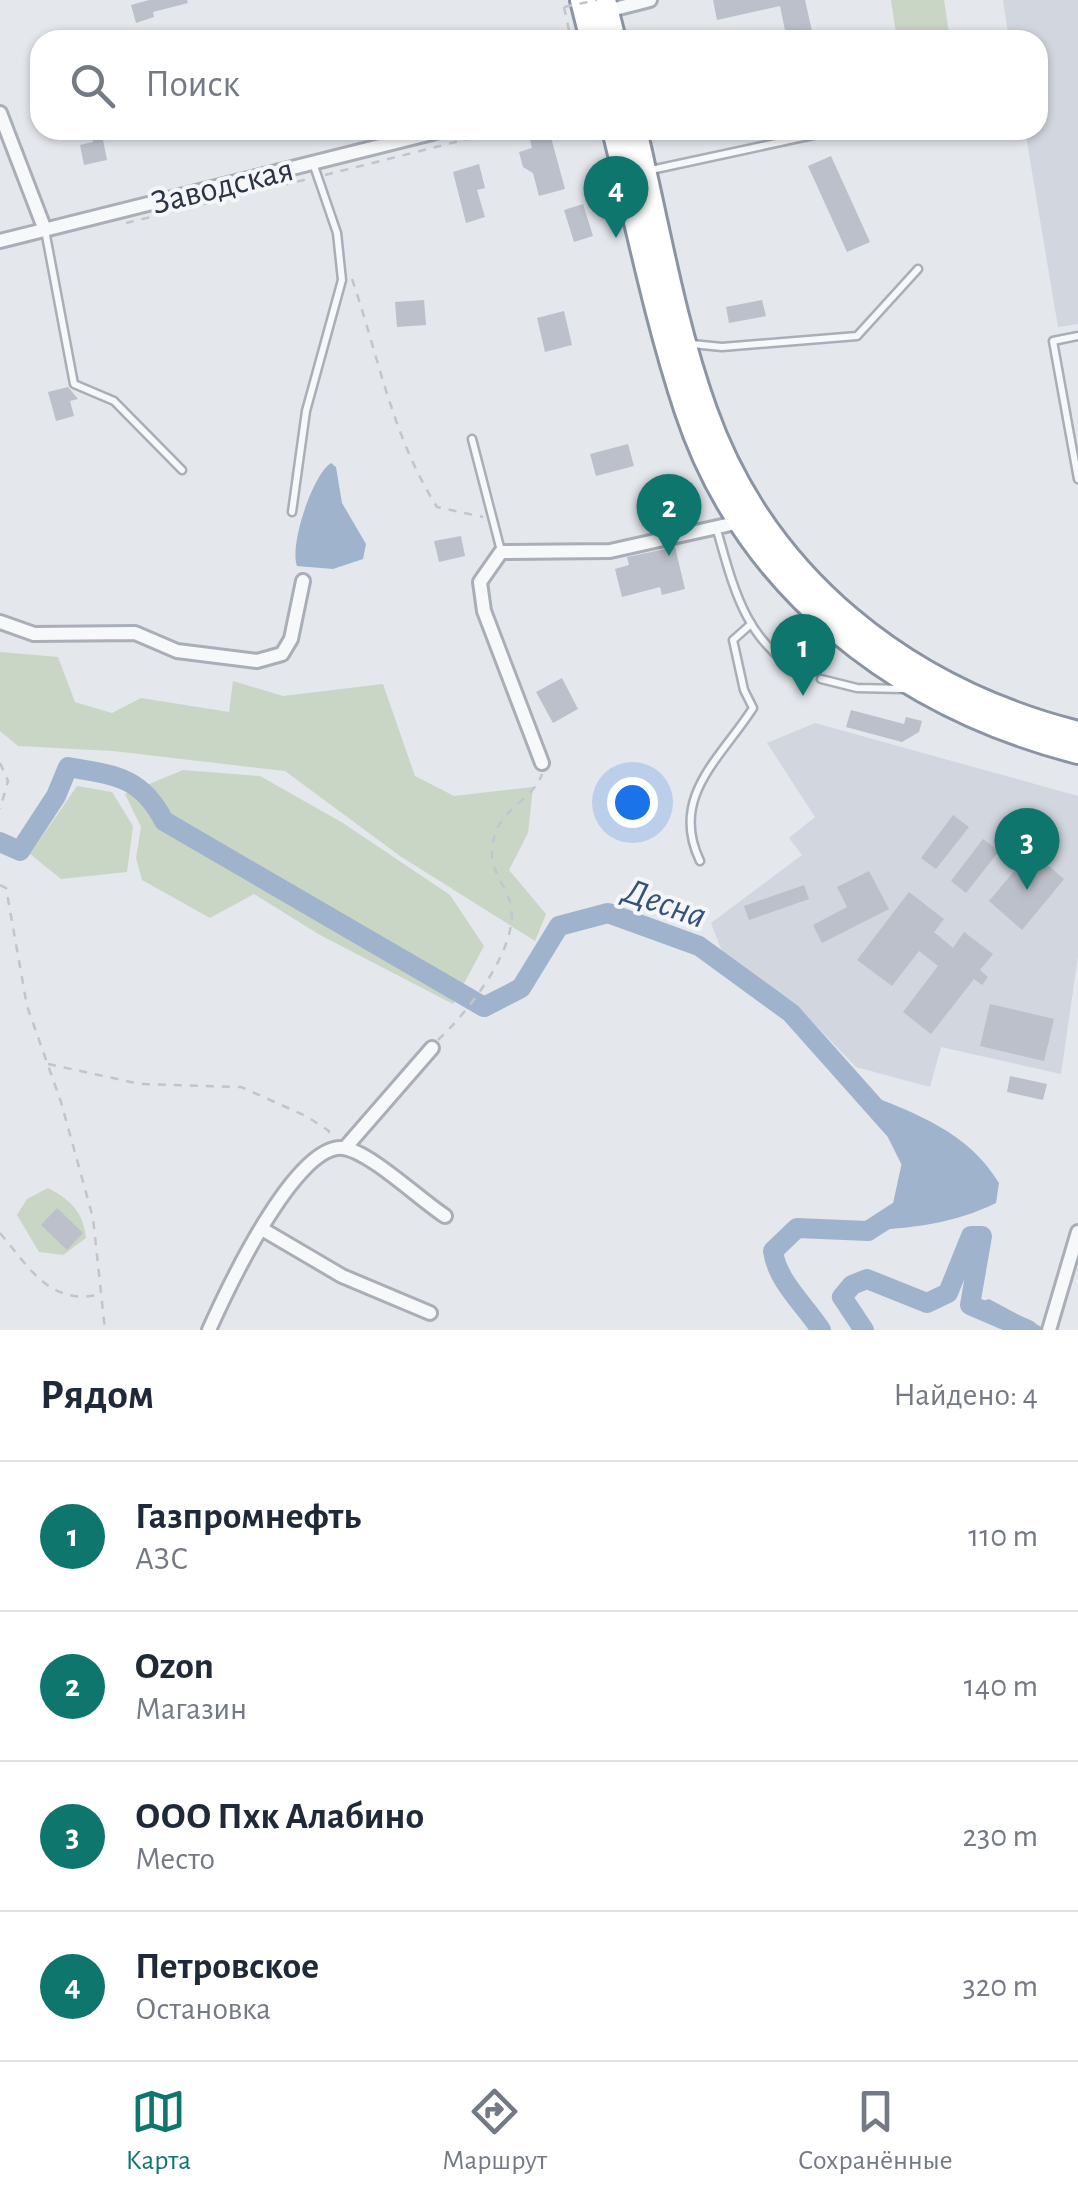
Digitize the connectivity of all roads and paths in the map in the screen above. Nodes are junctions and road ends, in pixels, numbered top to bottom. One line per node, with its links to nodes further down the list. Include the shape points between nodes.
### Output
1 (650, 0): 3 (street)
2 (573, 4): 3 (path, bridge); 4 (path); 5 (highway)
3 (603, 4): 6 (highway)
4 (571, 30)
5 (587, 30)
6 (611, 30)
7 (0, 112): 17 (street)
8 (403, 140): 13 (street, Заводская)
9 (464, 140): 15 (path)
10 (617, 140): 27 (highway, via 686,410)
11 (637, 140): 14 (highway)
12 (791, 140): 14 (lane)
13 (313, 162): 15 (lane); 17 (street, Заводская)
14 (645, 172): 22 (highway)
15 (317, 177): 16 (path); 26 (lane, via 337,233 342,280 306,411)
16 (120, 225)
17 (45, 230): 18 (street, Заводская); 24 (lane, via 74,384 114,401)
18 (0, 240)
19 (348, 267): 28 (path, via 384,396 413,468 438,507 482,516)
20 (918, 268): 22 (lane, via 856,336)
21 (1078, 336): 25 (lane, via 1053,341)
22 (686, 344): 37 (highway, via 730,468 817,591 890,654 941,684)
23 (472, 439): 28 (lane)
24 (182, 470)
25 (1078, 478)
26 (292, 512)
27 (740, 522): 29 (street); 36 (highway, via 828,626)
28 (495, 529): 30 (lane)
29 (716, 530): 30 (street, via 610,551); 33 (lane)
30 (502, 552): 40 (street, via 480,582 484,611)
31 (303, 580): 32 (street, via 291,639 282,654 257,660 177,651 135,633 34,634)
32 (0, 622)
33 (750, 625): 34 (lane, via 779,661); 42 (lane, via 734,640 754,708 697,784 690,818)
34 (804, 674)
35 (821, 679): 36 (lane, via 857,688)
36 (916, 689): 38 (highway, via 998,728)
37 (1078, 733)
38 (1078, 752)
39 (0, 762): 41 (path, via 8,781)
40 (542, 763): 44 (path, via 542,780 502,818 494,838 493,871 511,902 506,940 461,1019)
41 (1, 807)
42 (700, 861)
43 (0, 884): 45 (path, via 27,1006)
44 (432, 1048): 46 (street)
45 (48, 1064): 47 (path, via 140,1084 241,1087 328,1131); 52 (path, via 93,1218)
46 (345, 1148): 47 (street); 48 (street, via 363,1154)
47 (326, 1150): 49 (street)
48 (445, 1216)
49 (262, 1229): 53 (street, via 342,1276); 56 (street)
50 (1078, 1232): 54 (street)
51 (0, 1233): 52 (path, via 45,1285 70,1298)
52 (101, 1294): 55 (path)
53 (430, 1313)
54 (1050, 1329)
55 (104, 1330)
56 (209, 1330)

